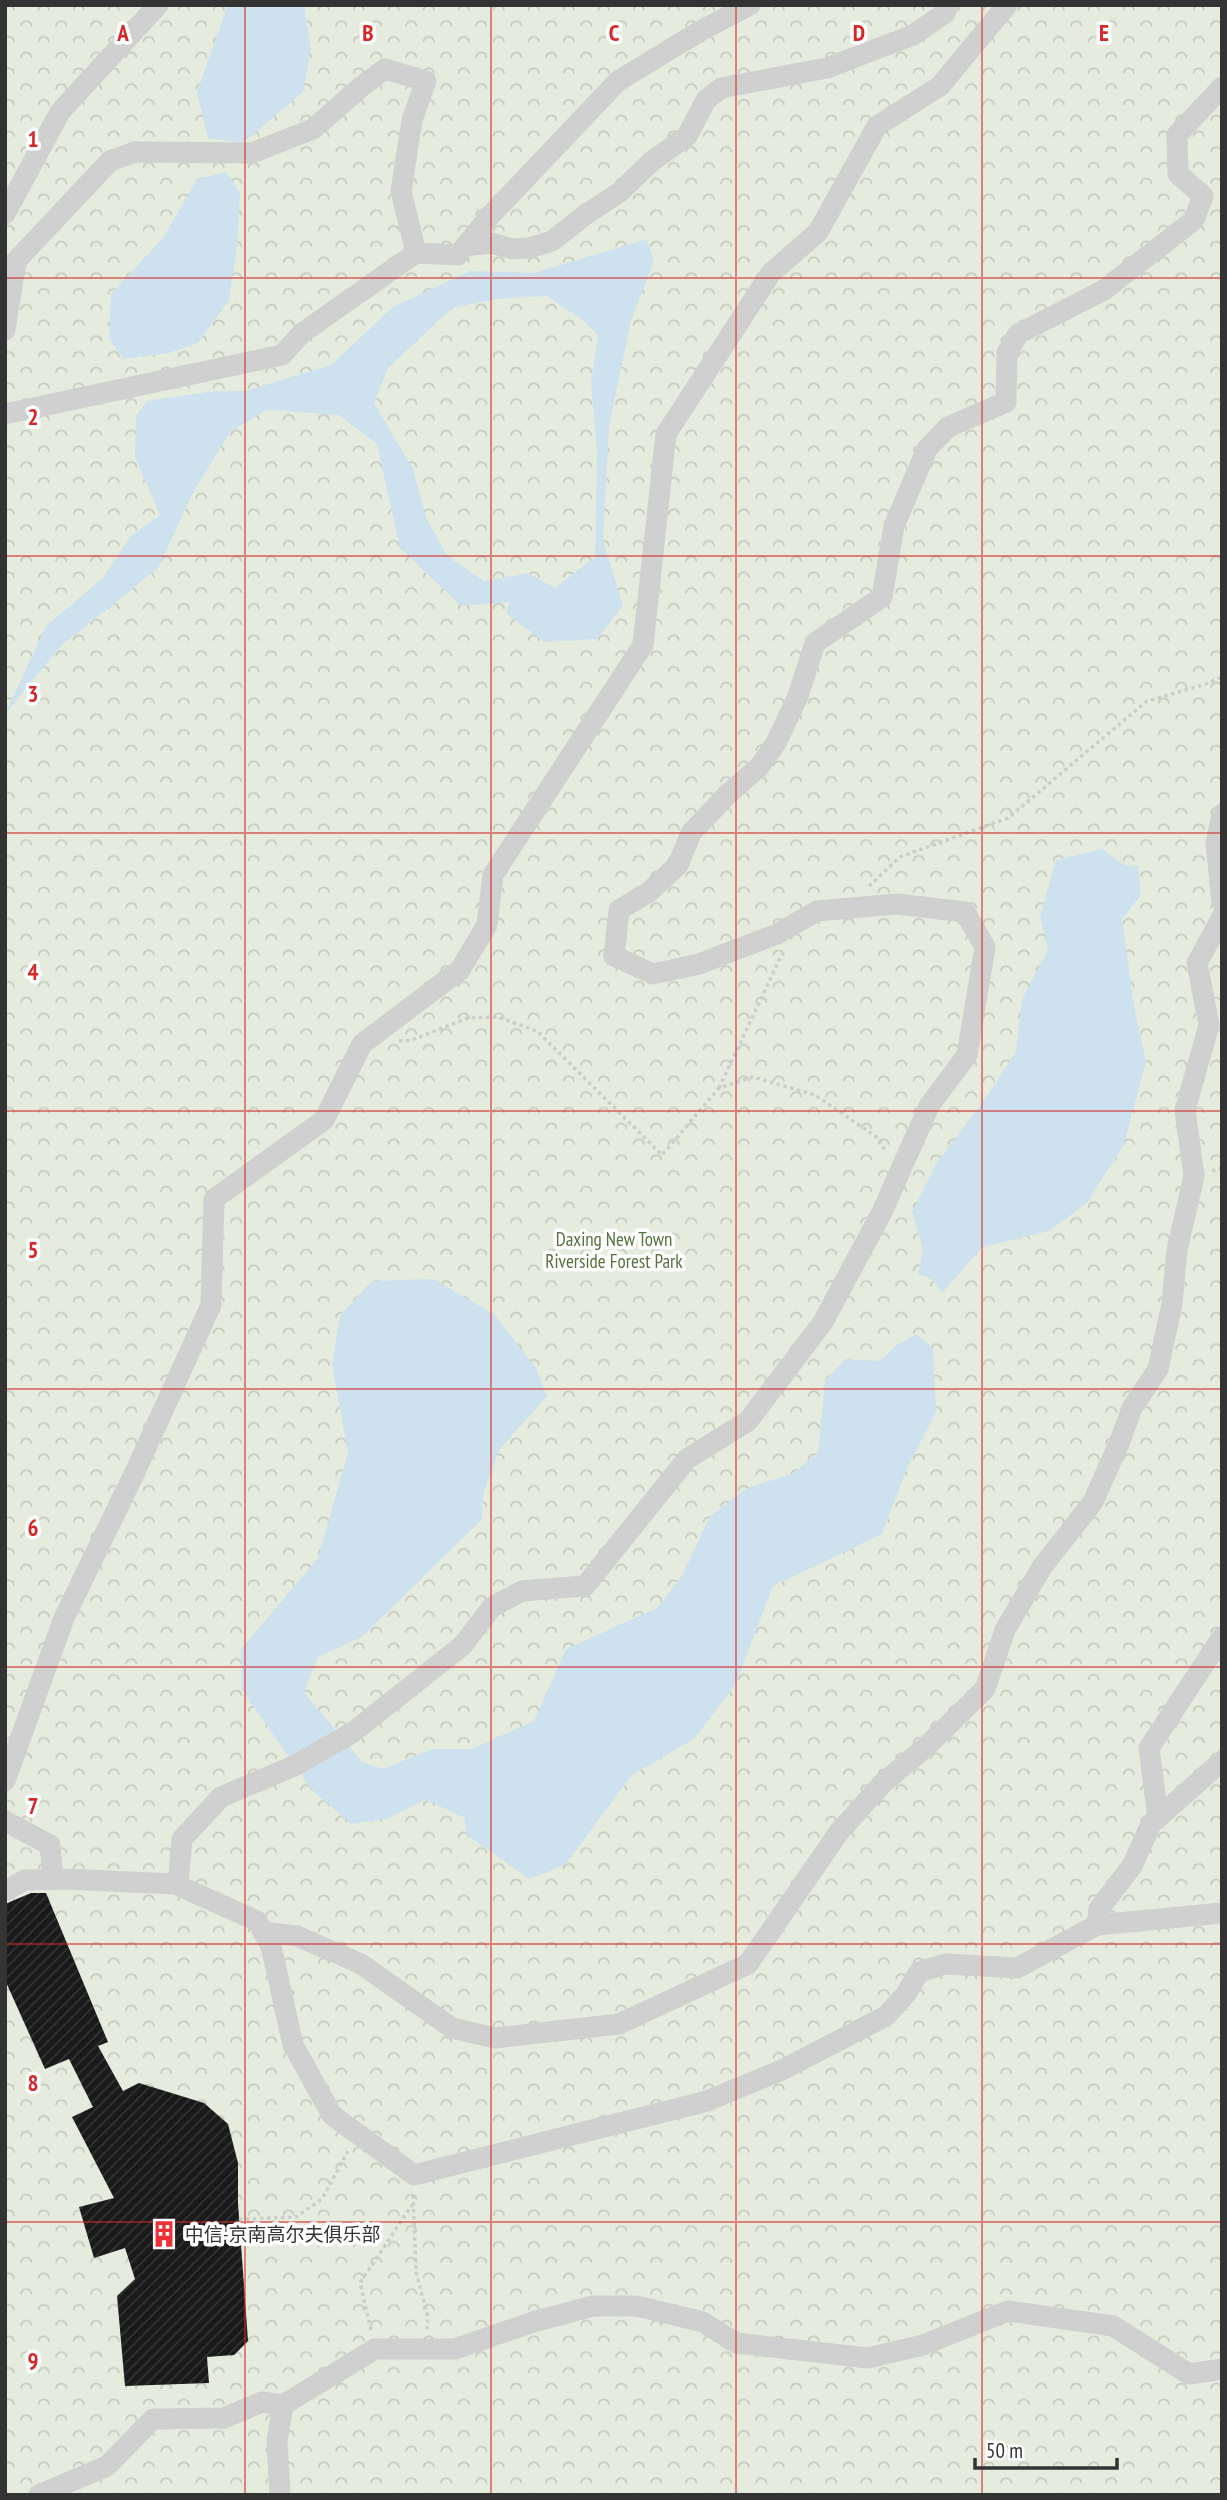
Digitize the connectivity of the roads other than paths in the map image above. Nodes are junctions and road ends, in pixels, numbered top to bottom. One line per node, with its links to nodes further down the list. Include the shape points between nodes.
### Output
1 (158, 5): 6 (street, via 60,112)
2 (750, 5): 7 (street, via 618,81)
3 (948, 5): 7 (street, via 945,13 913,35 827,68 721,88 706,100 687,136 552,241 529,248 491,243)
4 (1007, 5): 16 (street, via 940,86 877,126 818,232 771,273 666,434 643,645 493,875 487,925 460,970 362,1044 324,1120 214,1199 211,1304 64,1618)
5 (1222, 87): 20 (street, via 1177,135 1178,174 1203,196 1194,220 1104,290 1018,334 1007,353 1006,402 948,427 927,449 894,526 882,597 815,643 798,696 760,767 691,832 678,865 649,892 619,910 614,956 653,974 699,964 777,934 817,911 897,904 965,912 985,947 967,1055 929,1106 882,1212 823,1322 748,1422 687,1460 585,1586 522,1591 492,1607 463,1645 352,1733 294,1766 220,1797 182,1839)
6 (5, 214)
7 (465, 246): 8 (street, via 457,255)
8 (416, 253): 9 (street, via 401,191 412,120 426,81 385,69 313,129 252,153 135,152 110,161 16,261); 10 (street, via 302,332 282,355)
9 (5, 330)
10 (5, 414)
11 (1222, 814): 12 (street, via 1216,843)
12 (1222, 903)
13 (1222, 917): 24 (street, via 1197,963 1209,1025 1185,1110 1194,1176 1158,1369 1132,1408 1093,1502 1042,1567 1005,1630 985,1689 882,1784 839,1832 748,1964 619,2024 495,2038 452,2028 361,1964 297,1936)
14 (1222, 1637): 17 (street, via 1149,1748)
15 (1222, 1760): 17 (street)
16 (5, 1781)
17 (1158, 1818): 23 (street, via 1132,1866 1099,1909)
18 (5, 1821): 19 (street, via 50,1845)
19 (53, 1880): 20 (street); 21 (street, via 25,1880)
20 (178, 1885): 24 (street, via 257,1921)
21 (5, 1891)
22 (1222, 1913): 23 (street)
23 (1097, 1925): 24 (street, via 1017,1968 945,1964 919,1972 886,2016 784,2069 707,2101 414,2175 332,2115 293,2045 271,1946)
24 (263, 1932)
25 (1222, 2369): 26 (street, via 1189,2374 1113,2326 1008,2311 923,2345 868,2358 736,2343 703,2322 637,2306 593,2306 455,2349 375,2349)
26 (283, 2405): 27 (street, via 262,2402 224,2418 153,2419 107,2466); 28 (street, via 277,2441)
27 (39, 2495)
28 (280, 2495)

